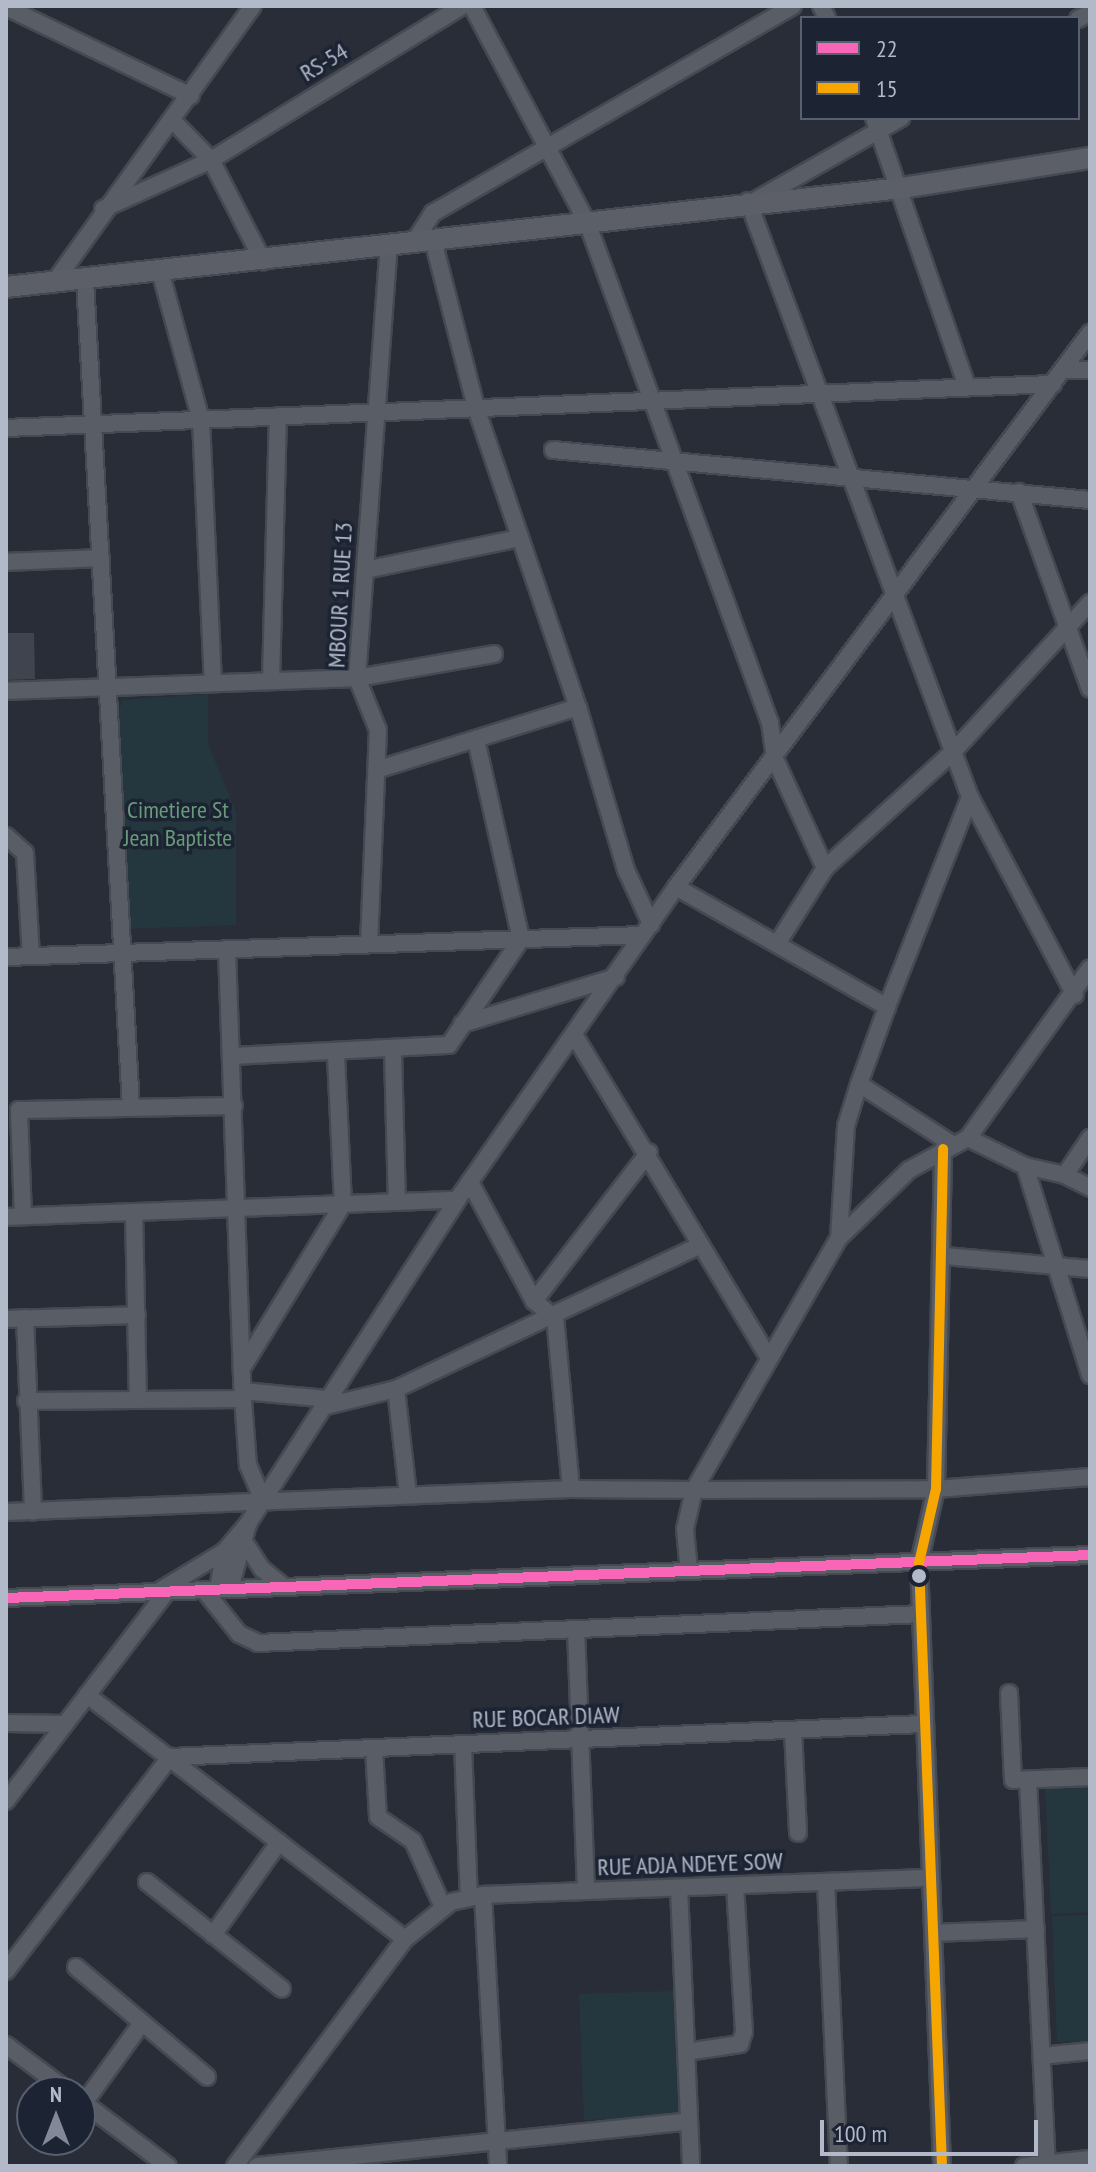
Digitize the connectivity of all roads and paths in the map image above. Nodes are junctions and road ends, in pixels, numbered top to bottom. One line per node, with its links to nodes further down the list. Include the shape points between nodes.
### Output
1 (253, 6): 6 (street)
2 (462, 6): 11 (street, RS-54)
3 (472, 6): 9 (street)
4 (793, 6): 9 (street)
5 (6, 7): 6 (street)
6 (191, 96): 7 (street)
7 (173, 121): 11 (street); 14 (street)
8 (877, 124): 12 (street); 13 (street)
9 (552, 150): 15 (street); 16 (street, via 433,213)
10 (1090, 158): 12 (main road)
11 (211, 160): 14 (street, RS-54); 18 (street)
12 (902, 188): 13 (main road); 26 (street)
13 (752, 200): 15 (main road); 27 (street)
14 (103, 209): 22 (street)
15 (587, 222): 16 (main road); 28 (street)
16 (423, 241): 17 (main road); 29 (street)
17 (389, 245): 18 (main road); 30 (street, MBOUR 1 RUE 13)
18 (263, 261): 19 (main road)
19 (161, 274): 20 (main road); 32 (street)
20 (85, 280): 22 (main road); 33 (street)
21 (11, 284): 22 (main road)
22 (53, 284)
23 (1090, 333): 25 (street)
24 (1090, 370): 25 (street)
25 (1058, 377): 26 (street); 38 (street)
26 (967, 387): 27 (street)
27 (820, 394): 28 (street); 37 (street)
28 (649, 401): 29 (street); 36 (street)
29 (476, 408): 30 (street); 41 (street)
30 (377, 412): 31 (street); 44 (street, MBOUR 1 RUE 13)
31 (278, 416): 32 (street); 50 (street)
32 (201, 420): 33 (street); 51 (street)
33 (93, 424): 34 (street); 42 (street)
34 (6, 428)
35 (553, 450): 36 (street)
36 (672, 460): 37 (street); 58 (street, via 770,723)
37 (851, 478): 38 (street); 45 (street)
38 (978, 488): 39 (street); 45 (street)
39 (1019, 492): 40 (street); 47 (street)
40 (1090, 500)
41 (520, 538): 44 (street); 55 (street)
42 (101, 558): 43 (street); 52 (street)
43 (6, 562)
44 (365, 570): 49 (street, MBOUR 1 RUE 13)
45 (896, 598): 57 (street); 58 (street)
46 (1090, 603): 47 (street)
47 (1067, 628): 53 (street); 57 (street)
48 (494, 654): 49 (street)
49 (357, 678): 50 (street); 59 (street, MBOUR 1 RUE 13, via 378,730)
50 (271, 681): 51 (street)
51 (213, 683): 52 (street)
52 (108, 688): 54 (street); 69 (street)
53 (1090, 689)
54 (6, 691)
55 (578, 707): 56 (street); 64 (street)
56 (476, 739): 59 (street); 65 (street)
57 (952, 753): 60 (street); 62 (street)
58 (775, 759): 62 (street); 63 (street)
59 (379, 769): 66 (street, MBOUR 1 RUE 13)
60 (970, 797): 74 (street); 75 (street)
61 (6, 836): 70 (street, via 25,853)
62 (825, 868): 67 (street)
63 (676, 887): 64 (street); 67 (street)
64 (647, 930): 65 (street); 73 (street)
65 (521, 939): 66 (street); 76 (street)
66 (369, 944): 68 (street)
67 (777, 944): 75 (street)
68 (227, 949): 69 (street); 80 (street)
69 (122, 953): 70 (street); 83 (street)
70 (31, 956): 71 (street)
71 (6, 957)
72 (1090, 968): 74 (street)
73 (616, 977): 76 (street); 77 (street)
74 (1075, 995): 85 (street)
75 (887, 1007): 81 (street)
76 (462, 1024): 78 (street, via 445,1047)
77 (576, 1038): 86 (street); 89 (street)
78 (393, 1052): 79 (street); 92 (street)
79 (336, 1053): 80 (street); 93 (street)
80 (231, 1056): 82 (street)
81 (859, 1084): 85 (street); 97 (street, via 846,1126)
82 (234, 1106): 83 (street); 94 (street)
83 (131, 1108): 96 (street, via 19,1110)
84 (1090, 1138): 88 (street)
85 (954, 1143): 87 (street); 97 (street, via 864,1208); 99 (street)
86 (649, 1152): 98 (street); 102 (street)
87 (1025, 1166): 88 (street); 100 (street)
88 (1065, 1175): 90 (street)
89 (470, 1182): 91 (street); 102 (street)
90 (1090, 1188)
91 (457, 1200): 92 (street); 114 (street)
92 (397, 1202): 93 (street)
93 (343, 1204): 94 (street); 108 (street)
94 (240, 1208): 95 (street); 108 (street)
95 (134, 1212): 96 (street); 103 (street)
96 (14, 1216)
97 (839, 1238): 107 (street)
98 (701, 1245): 105 (street); 107 (street)
99 (944, 1256): 100 (street); 117 (street)
100 (1053, 1263): 101 (street); 109 (street)
101 (1090, 1269)
102 (534, 1301): 105 (street)
103 (137, 1315): 104 (street); 112 (street)
104 (25, 1318): 106 (street); 113 (street)
105 (555, 1318): 110 (street); 116 (street)
106 (6, 1319)
107 (767, 1355): 118 (street)
108 (243, 1367): 111 (street)
109 (1090, 1375)
110 (396, 1389): 114 (street); 119 (street)
111 (243, 1395): 112 (street); 114 (street); 120 (street, via 248,1465)
112 (138, 1399): 113 (street)
113 (26, 1401): 122 (street)
114 (325, 1403): 120 (street)
115 (1090, 1477): 117 (street)
116 (571, 1489): 118 (street); 119 (street)
117 (936, 1489): 118 (street); 127 (street)
118 (694, 1490): 128 (street, via 685,1529)
119 (408, 1495): 120 (street)
120 (261, 1503): 122 (street); 123 (street)
121 (6, 1512): 122 (street)
122 (33, 1512)
123 (249, 1522): 124 (street); 125 (street)
124 (245, 1543): 129 (street, via 262,1569); 130 (street)
125 (225, 1551): 130 (street); 131 (street)
126 (1090, 1555): 127 (street)
127 (919, 1563): 128 (street); 133 (street)
128 (689, 1571): 129 (street)
129 (284, 1587): 130 (street)
130 (217, 1589): 131 (street); 134 (street, via 239,1634 258,1643)
131 (163, 1591): 132 (street); 136 (street)
132 (6, 1598)
133 (921, 1614): 134 (street); 139 (street)
134 (576, 1629): 141 (street)
135 (1009, 1693): 146 (street, via 1013,1780)
136 (87, 1695): 138 (street); 144 (street)
137 (6, 1723): 138 (street)
138 (65, 1724): 147 (street)
139 (924, 1724): 140 (street, RUE BOCAR DIAW); 150 (street)
140 (793, 1730): 141 (street, RUE BOCAR DIAW); 148 (street)
141 (580, 1739): 142 (street, RUE BOCAR DIAW); 155 (street)
142 (463, 1744): 143 (street, RUE BOCAR DIAW); 156 (street)
143 (374, 1748): 144 (street, RUE BOCAR DIAW); 157 (street, via 378,1817 413,1841)
144 (170, 1757): 149 (street); 163 (street)
145 (1090, 1777): 146 (street)
146 (1028, 1780): 158 (street)
147 (6, 1801)
148 (798, 1833)
149 (279, 1842): 160 (street); 161 (street)
150 (931, 1878): 152 (street, RUE ADJA NDEYE SOW); 159 (street)
151 (147, 1882): 160 (street)
152 (826, 1883): 153 (street, RUE ADJA NDEYE SOW); 183 (street)
153 (735, 1886): 154 (street, RUE ADJA NDEYE SOW); 168 (street, via 744,2032 740,2044)
154 (679, 1888): 155 (street, RUE ADJA NDEYE SOW); 168 (street)
155 (586, 1891): 156 (street, RUE ADJA NDEYE SOW)
156 (476, 1896): 157 (street, RUE ADJA NDEYE SOW); 175 (street)
157 (447, 1904): 161 (street)
158 (1036, 1929): 159 (street); 169 (street)
159 (933, 1933): 184 (street)
160 (213, 1935): 164 (street)
161 (405, 1939): 179 (street)
162 (76, 1967): 165 (street)
163 (6, 1971)
164 (282, 1989)
165 (142, 2023): 171 (street); 172 (street)
166 (6, 2045): 170 (street)
167 (1090, 2051): 169 (street)
168 (686, 2052): 174 (street)
169 (1042, 2056): 177 (street)
170 (48, 2076)
171 (207, 2077)
172 (96, 2084)
173 (96, 2112): 178 (street)
174 (689, 2121): 175 (street); 182 (street)
175 (494, 2141): 180 (street); 181 (street)
176 (1090, 2159): 177 (street)
177 (1047, 2164): 185 (street)
178 (168, 2166)
179 (235, 2166)
180 (257, 2166)
181 (498, 2166)
182 (691, 2166)
183 (839, 2166)
184 (942, 2166)
185 (1024, 2166)

